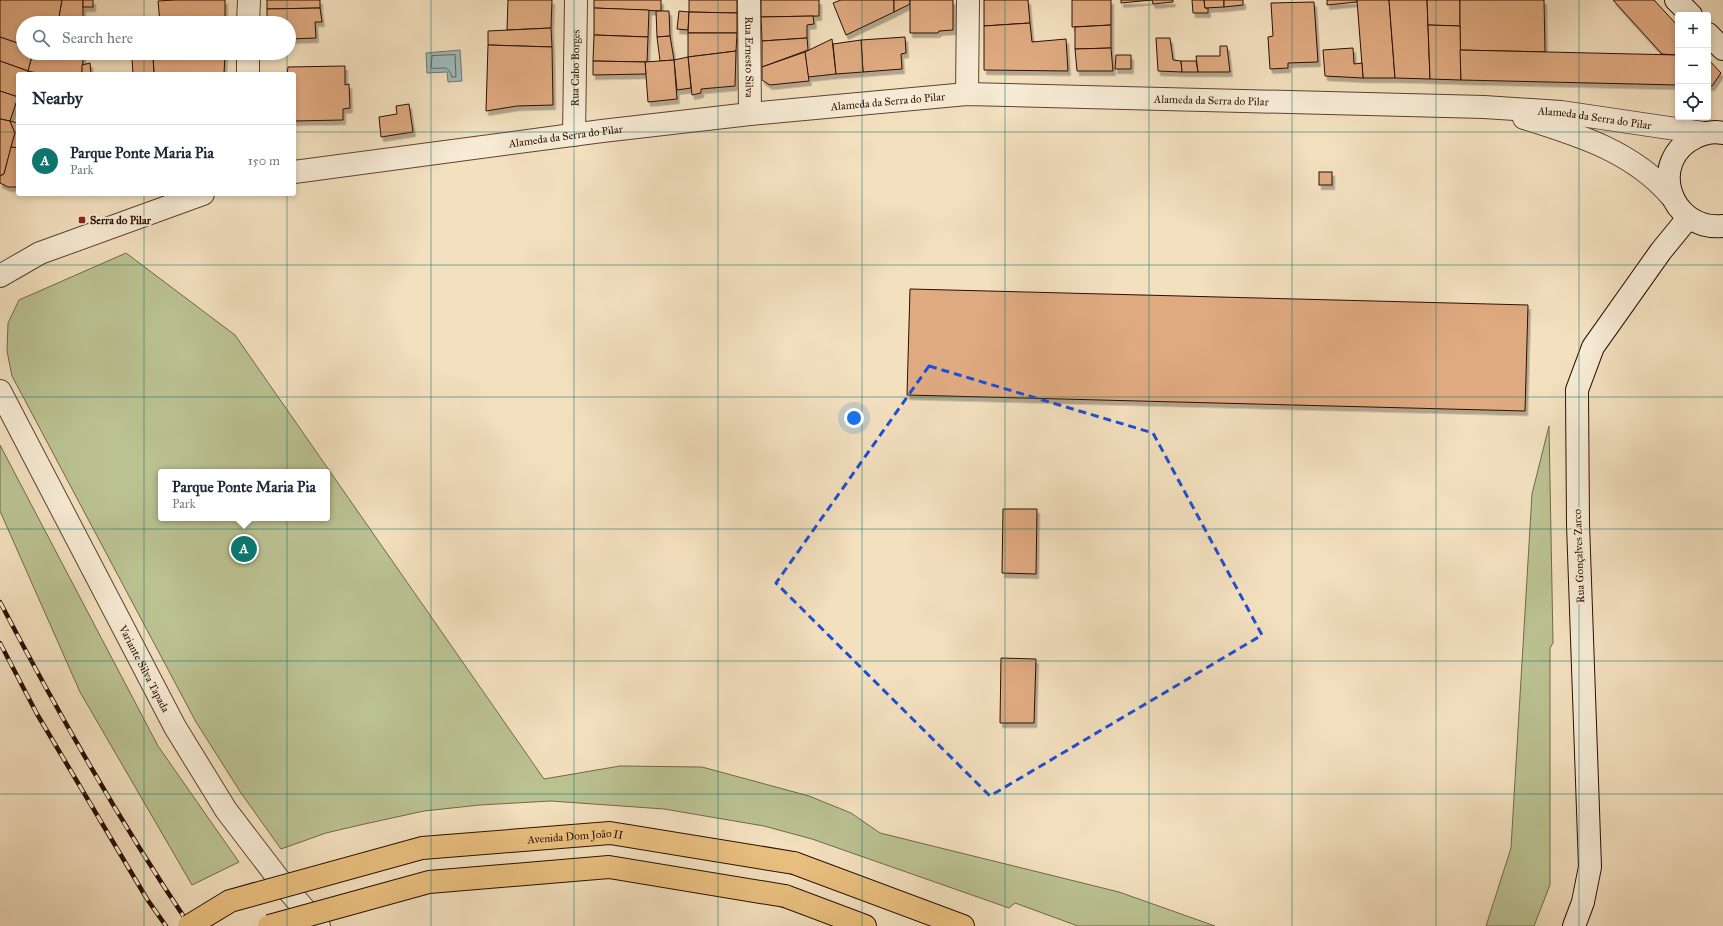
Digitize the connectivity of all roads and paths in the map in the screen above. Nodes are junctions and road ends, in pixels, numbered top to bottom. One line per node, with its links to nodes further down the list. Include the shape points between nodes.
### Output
1 (249, 0): 7 (street)
2 (576, 0): 16 (street, Rua Cabo Borges)
3 (749, 0): 14 (street, Rua Ernesto Silva)
4 (968, 0): 12 (street)
5 (1676, 0): 6 (street)
6 (1688, 12)
7 (248, 16)
8 (1711, 37): 9 (street)
9 (1723, 49)
10 (248, 60): 11 (street)
11 (248, 72)
12 (967, 94): 13 (street, Alameda da Serra do Pilar); 14 (street, Alameda da Serra do Pilar)
13 (1484, 107): 15 (street, Alameda da Serra do Pilar, via 1560,112); 19 (street, Alameda da Serra do Pilar, via 1576,134 1622,155 1653,176)
14 (750, 114): 16 (street, Alameda da Serra do Pilar)
15 (1713, 133): 19 (street, via 1689,140 1677,151 1670,166 1668,182)
16 (574, 135): 17 (street, Alameda da Serra do Pilar)
17 (296, 172)
18 (197, 196): 22 (street, via 40,253)
19 (1672, 197): 20 (street, via 1678,209)
20 (1688, 218): 21 (street, via 1701,225); 29 (street, Rua Gonçalves Zarco, via 1661,251 1593,347 1577,390 1578,532 1590,867 1583,902)
21 (1723, 226)
22 (0, 276)
23 (0, 391): 26 (street, Variante Silva Tapada, via 183,740 226,810 281,882)
24 (189, 926): 28 (main road, Avenida Dom João II, bridge, via 230,901 422,848 610,833 794,863)
25 (269, 926): 27 (main road, bridge, via 429,882 609,867 786,896)
26 (319, 926)
27 (865, 926)
28 (963, 926)
29 (1574, 926)

